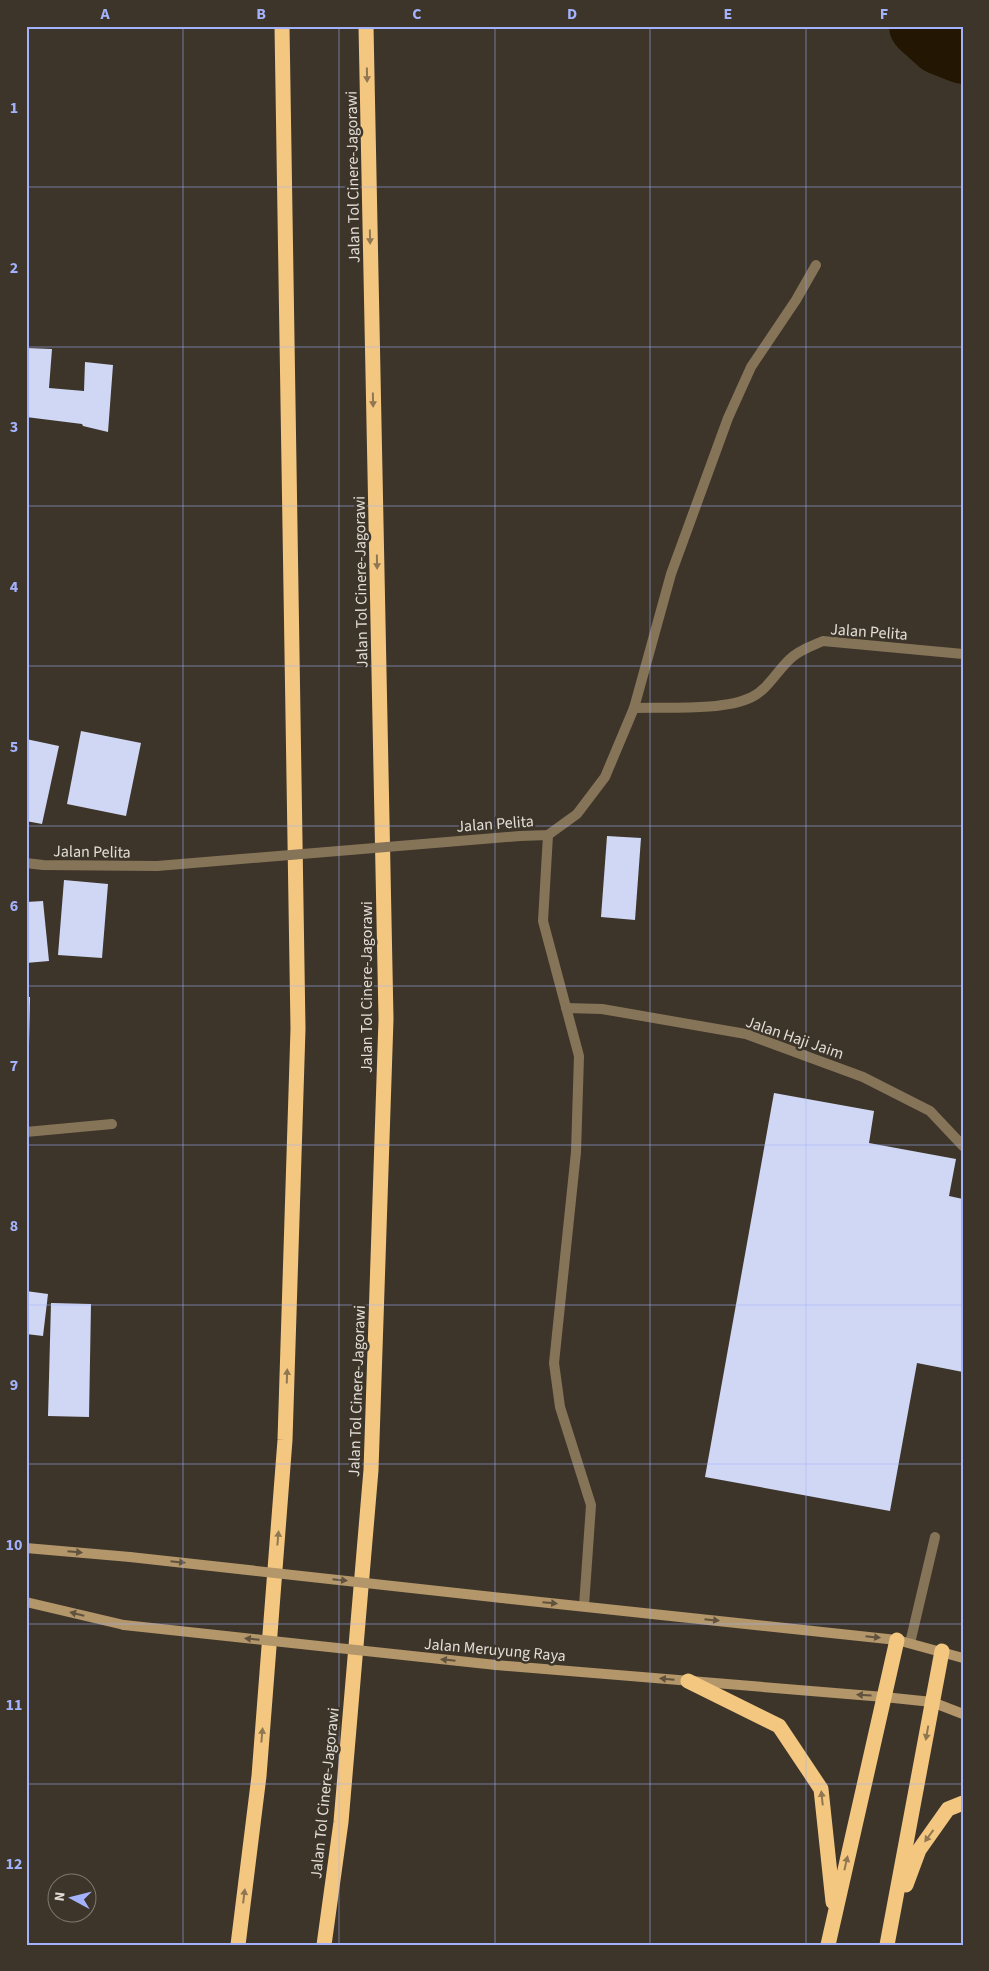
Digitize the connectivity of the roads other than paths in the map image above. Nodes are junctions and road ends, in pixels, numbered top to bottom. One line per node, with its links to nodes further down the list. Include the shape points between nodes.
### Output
1 (282, 26): 26 (highway, one-way to 1, via 259,1776 285,1440 298,1029)
2 (366, 26): 27 (highway, Jalan Tol Cinere-Jagorawi, one-way to 27, via 386,1019 371,1470 341,1822)
3 (816, 265): 5 (street, via 751,367 728,418 671,574)
4 (963, 654): 5 (street, Jalan Pelita, via 823,641 791,657 753,696 735,703)
5 (634, 708): 6 (street, Jalan Pelita, via 605,777 578,814)
6 (548, 835): 7 (street, Jalan Pelita, bridge, via 158,866); 8 (street, via 543,921)
7 (26, 863)
8 (566, 1008): 11 (street, Jalan Haji Jaim, via 602,1009 746,1034 864,1077 930,1111); 15 (street, via 579,1056 576,1152 554,1363 560,1408 591,1506)
9 (112, 1124): 10 (street)
10 (26, 1132)
11 (963, 1146)
12 (935, 1536): 16 (street)
13 (26, 1548): 15 (main road, one-way to 15, bridge)
14 (26, 1602): 19 (main road, Jalan Meruyung Raya, one-way to 14, bridge, via 496,1665 124,1626)
15 (584, 1606): 16 (main road, one-way to 16)
16 (904, 1641): 17 (main road); 20 (highway)
17 (942, 1651): 18 (main road); 21 (highway)
18 (963, 1658)
19 (688, 1681): 20 (main road, Jalan Meruyung Raya, one-way to 19); 24 (highway, one-way to 19, via 821,1789 778,1726)
20 (884, 1696): 21 (main road, Jalan Meruyung Raya); 24 (highway, one-way to 20)
21 (932, 1702): 22 (main road, Jalan Meruyung Raya); 25 (highway, one-way to 25)
22 (963, 1714)
23 (963, 1802): 25 (highway, one-way to 25, via 948,1809 919,1850)
24 (834, 1916): 28 (highway)
25 (892, 1923): 29 (highway)
26 (238, 1945)
27 (324, 1945)
28 (828, 1945)
29 (887, 1945)

